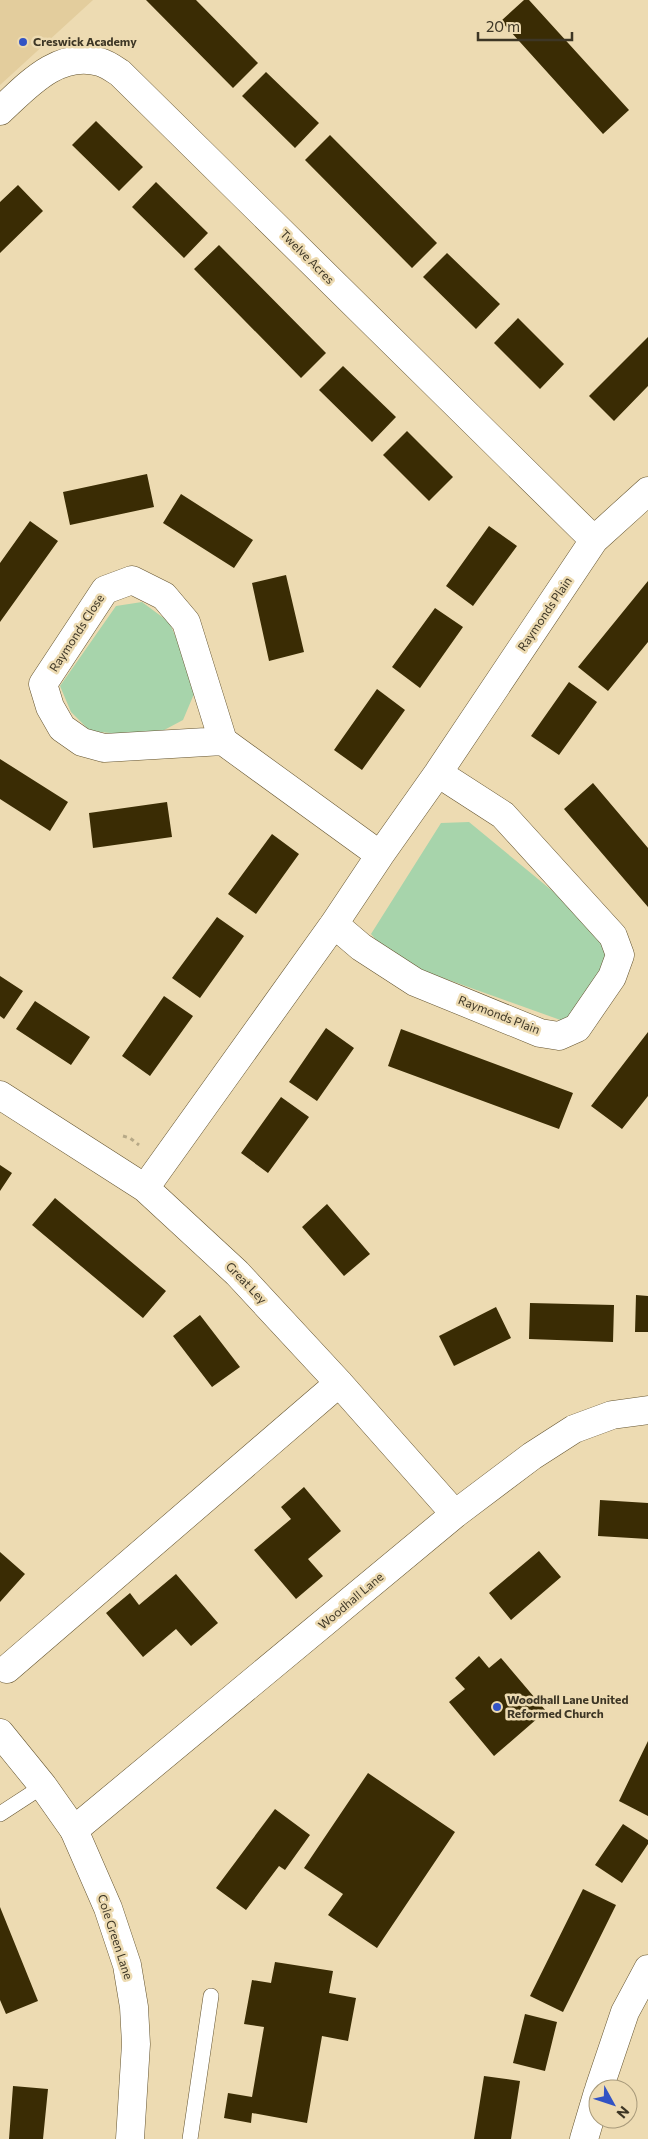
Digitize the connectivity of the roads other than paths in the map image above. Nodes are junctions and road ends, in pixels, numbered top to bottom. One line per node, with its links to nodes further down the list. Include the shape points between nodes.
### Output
1 (0, 111): 3 (street, Twelve Acres, via 40,73 70,60 99,62 120,73)
2 (648, 491): 3 (street, Raymonds Plain)
3 (594, 540): 5 (street, Raymonds Plain)
4 (223, 741): 4 (street, Raymonds Close, via 104,748 82,742 62,728 50,707 43,684 105,590 132,580 164,596 186,622); 6 (street)
5 (438, 773): 6 (street, Raymonds Plain); 7 (street, Raymonds Plain, via 503,815 613,936 620,955 612,977 577,1028 559,1036 540,1033 415,982 361,947)
6 (380, 855): 7 (street, Raymonds Plain)
7 (334, 924): 9 (street, Raymonds Plain)
8 (0, 1095): 9 (street, Great Ley)
9 (145, 1188): 10 (street, Great Ley, via 237,1273)
10 (339, 1383): 12 (street, Great Ley); 13 (street)
11 (648, 1410): 12 (street, Woodhall Lane, via 612,1415 574,1429)
12 (455, 1514): 17 (street, Woodhall Lane)
13 (7, 1669)
14 (0, 1733): 15 (street, Cole Green Lane)
15 (43, 1786): 16 (lane); 17 (street, Cole Green Lane)
16 (0, 1814)
17 (74, 1830): 22 (street, Cole Green Lane, via 108,1908 128,1974 134,2007 136,2044)
18 (648, 1969): 20 (street, via 625,2012)
19 (211, 1996): 23 (lane)
20 (603, 2079)
21 (588, 2126): 24 (street)
22 (130, 2139)
23 (190, 2139)
24 (584, 2139)

